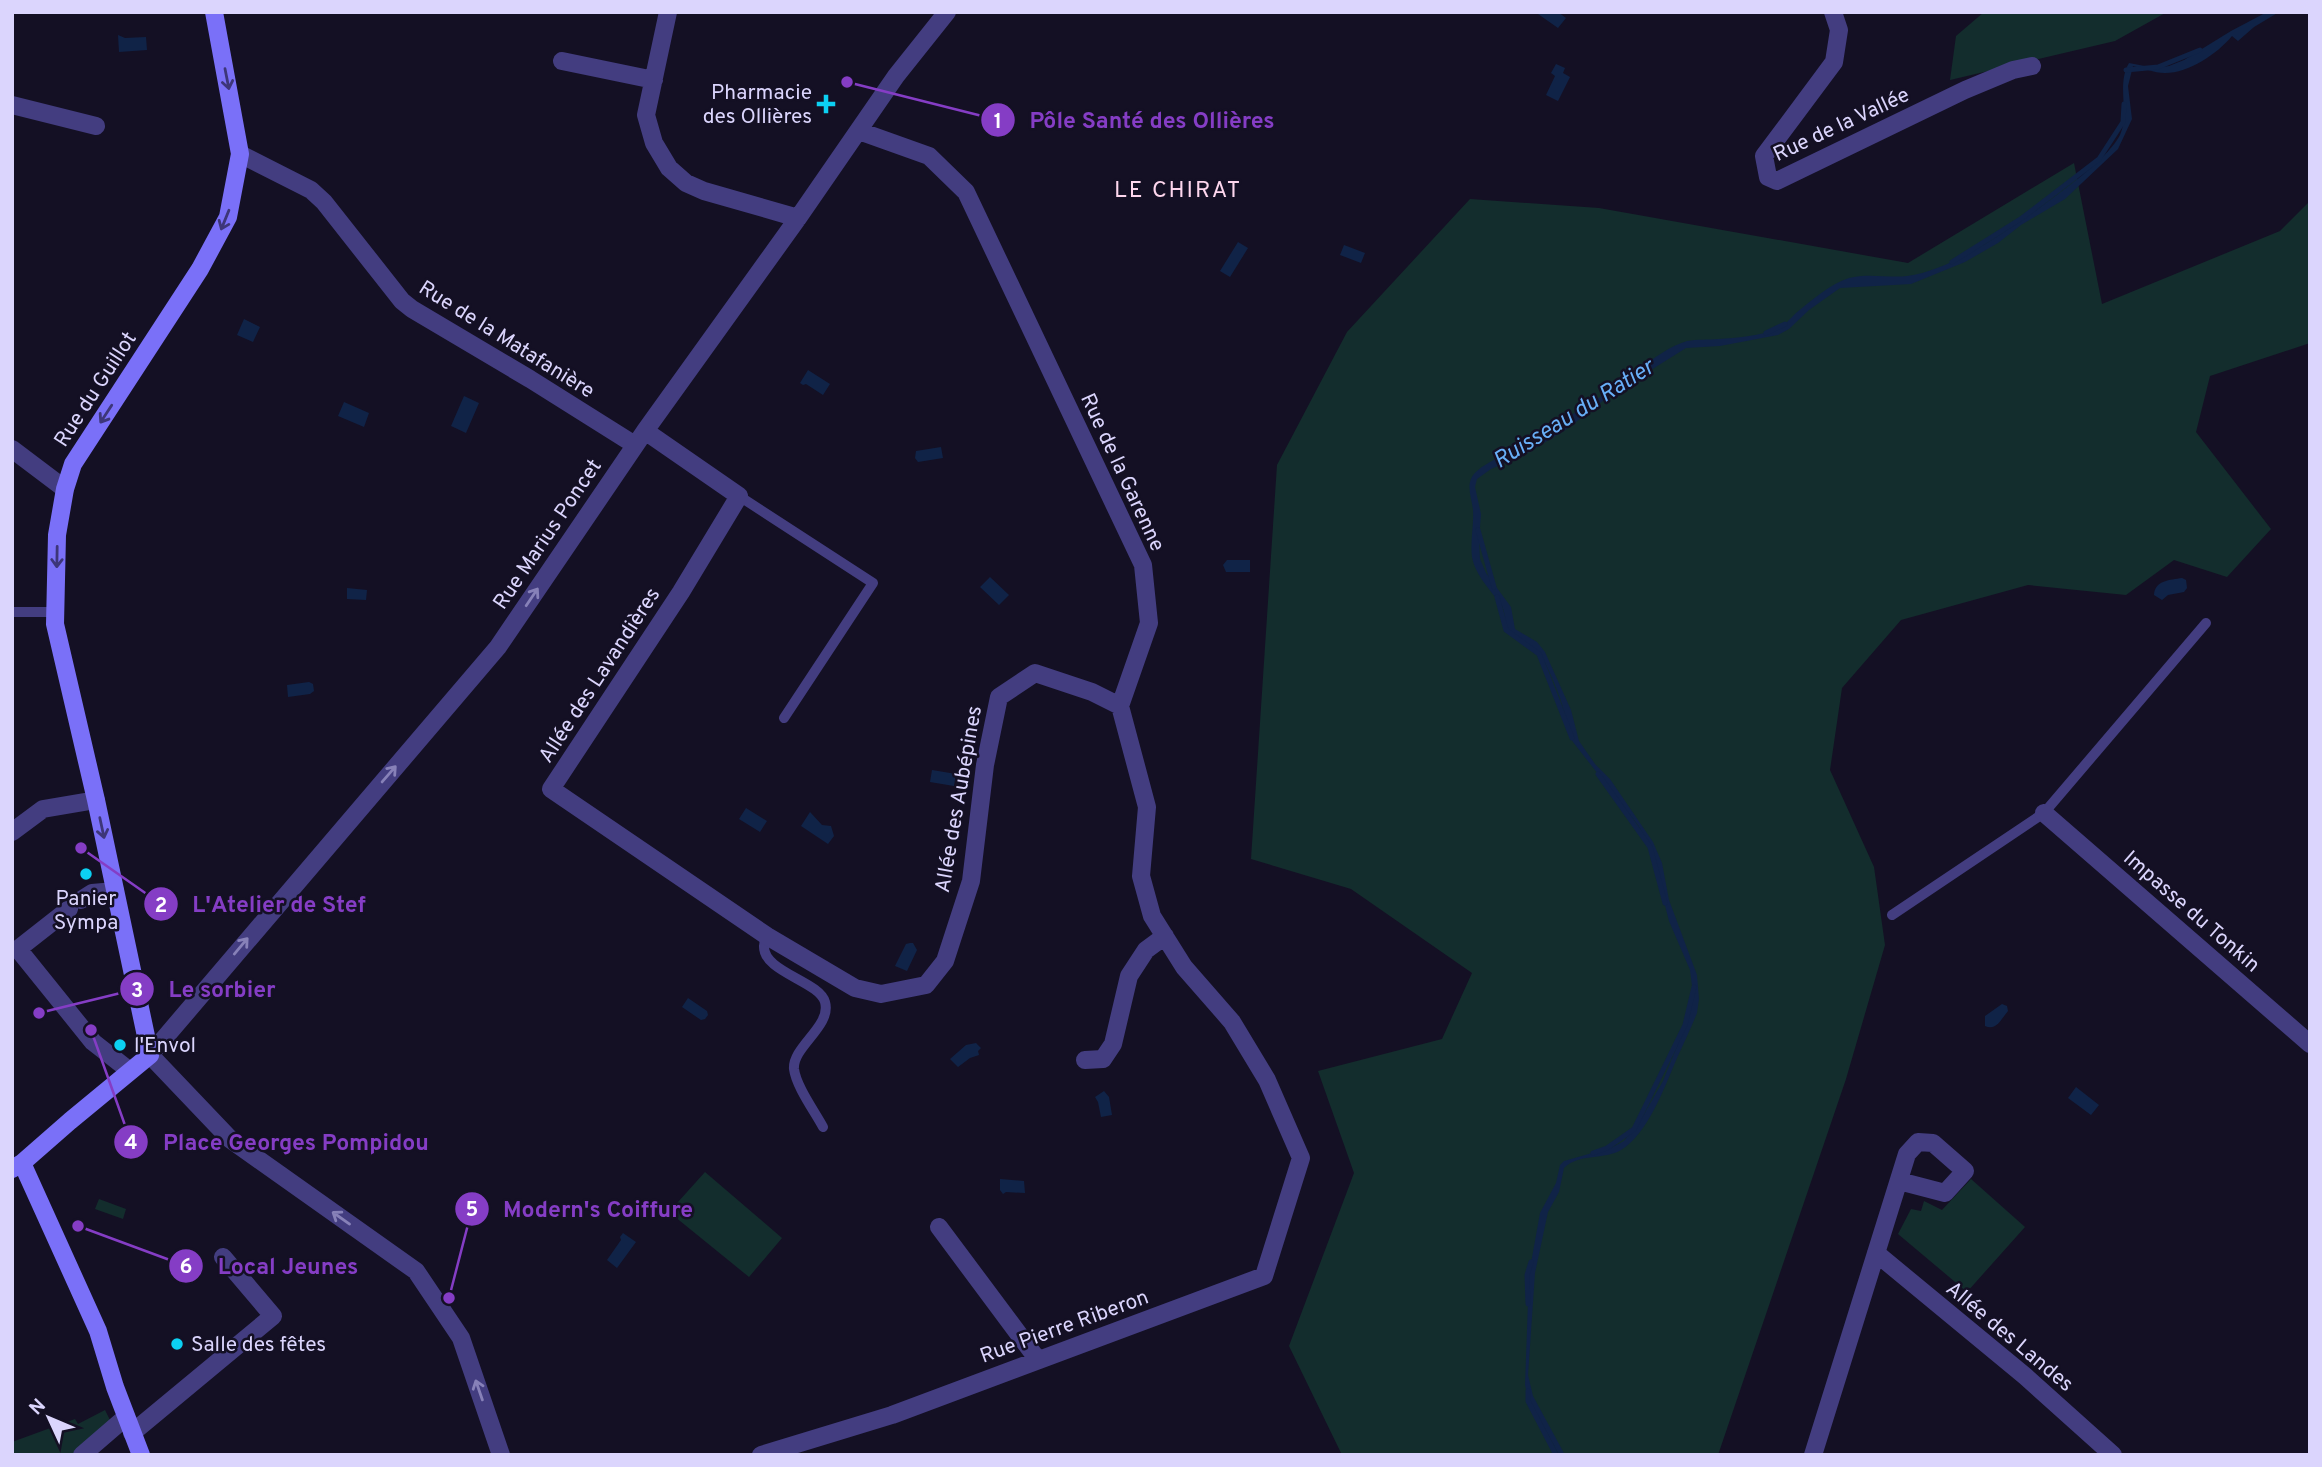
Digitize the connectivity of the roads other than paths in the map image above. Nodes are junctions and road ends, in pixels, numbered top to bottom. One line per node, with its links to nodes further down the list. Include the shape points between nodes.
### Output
1 (214, 12): 11 (street, Rue du Guillot, one-way to 11)
2 (668, 12): 7 (street)
3 (947, 12): 10 (street, Rue Marius Poncet)
4 (1833, 12): 6 (street, Rue de la Vallée, via 1839,30 1833,62 1764,156 1768,177 1777,181 1965,90)
5 (562, 61): 7 (street)
6 (2032, 66)
7 (654, 80): 12 (street, via 646,115 654,143 670,168 704,191)
8 (12, 105): 9 (street)
9 (96, 126)
10 (859, 131): 12 (street, Rue Marius Poncet); 20 (street, Rue de la Garenne, via 929,156 966,192 1143,565 1149,623)
11 (240, 154): 13 (street, Rue de la Matafanière, via 311,190 402,302); 15 (street, Rue du Guillot, one-way to 15, via 228,217 200,269 73,464)
12 (799, 218): 13 (street, Rue Marius Poncet)
13 (640, 438): 16 (street); 31 (street, Rue Marius Poncet, one-way to 13, via 498,647)
14 (12, 449): 15 (street)
15 (65, 489): 18 (street, Rue du Guillot, one-way to 18, via 57,535)
16 (739, 496): 21 (lane, via 873,583); 27 (street, Allée des Lavandières, via 551,789)
17 (12, 611): 18 (lane)
18 (56, 612): 22 (street, Rue du Guillot)
19 (2206, 623): 23 (lane)
20 (1120, 706): 27 (street, Allée des Aubépines, via 1035,673 999,697 985,765 971,881 945,961 926,985 881,994 855,988); 28 (street, via 1146,807 1141,876 1152,916)
21 (784, 719)
22 (96, 800): 24 (street, via 43,809); 25 (street, Rue du Guillot, one-way to 25)
23 (2044, 813): 26 (lane); 30 (street, Impasse du Tonkin)
24 (12, 832)
25 (115, 891): 29 (street, via 92,893); 31 (street, Rue du Guillot)
26 (1892, 915)
27 (767, 936): 34 (lane, via 767,956 822,994 827,1007 794,1067)
28 (1165, 936): 32 (street, via 1146,950 1129,976 1113,1044 1103,1059); 40 (street, Rue Pierre Riberon, via 1184,967 1232,1023 1267,1080 1301,1158 1264,1276)
29 (15, 946): 33 (street, via 93,1042)
30 (2310, 1044)
31 (150, 1055): 33 (street); 44 (street, one-way to 31, via 461,1338 415,1271 231,1140)
32 (1085, 1060)
33 (130, 1071): 35 (street)
34 (823, 1127)
35 (17, 1166): 41 (street, via 98,1331)
36 (1899, 1181): 38 (street)
37 (939, 1227): 40 (street)
38 (1876, 1253): 46 (street); 47 (street, Allée des Landes)
39 (223, 1257): 41 (street, via 273,1316)
40 (1038, 1360): 45 (street, Rue Pierre Riberon, via 892,1415)
41 (129, 1425): 42 (street); 43 (street)
42 (82, 1455)
43 (141, 1455)
44 (500, 1455)
45 (761, 1455)
46 (1812, 1455)
47 (2113, 1455)

